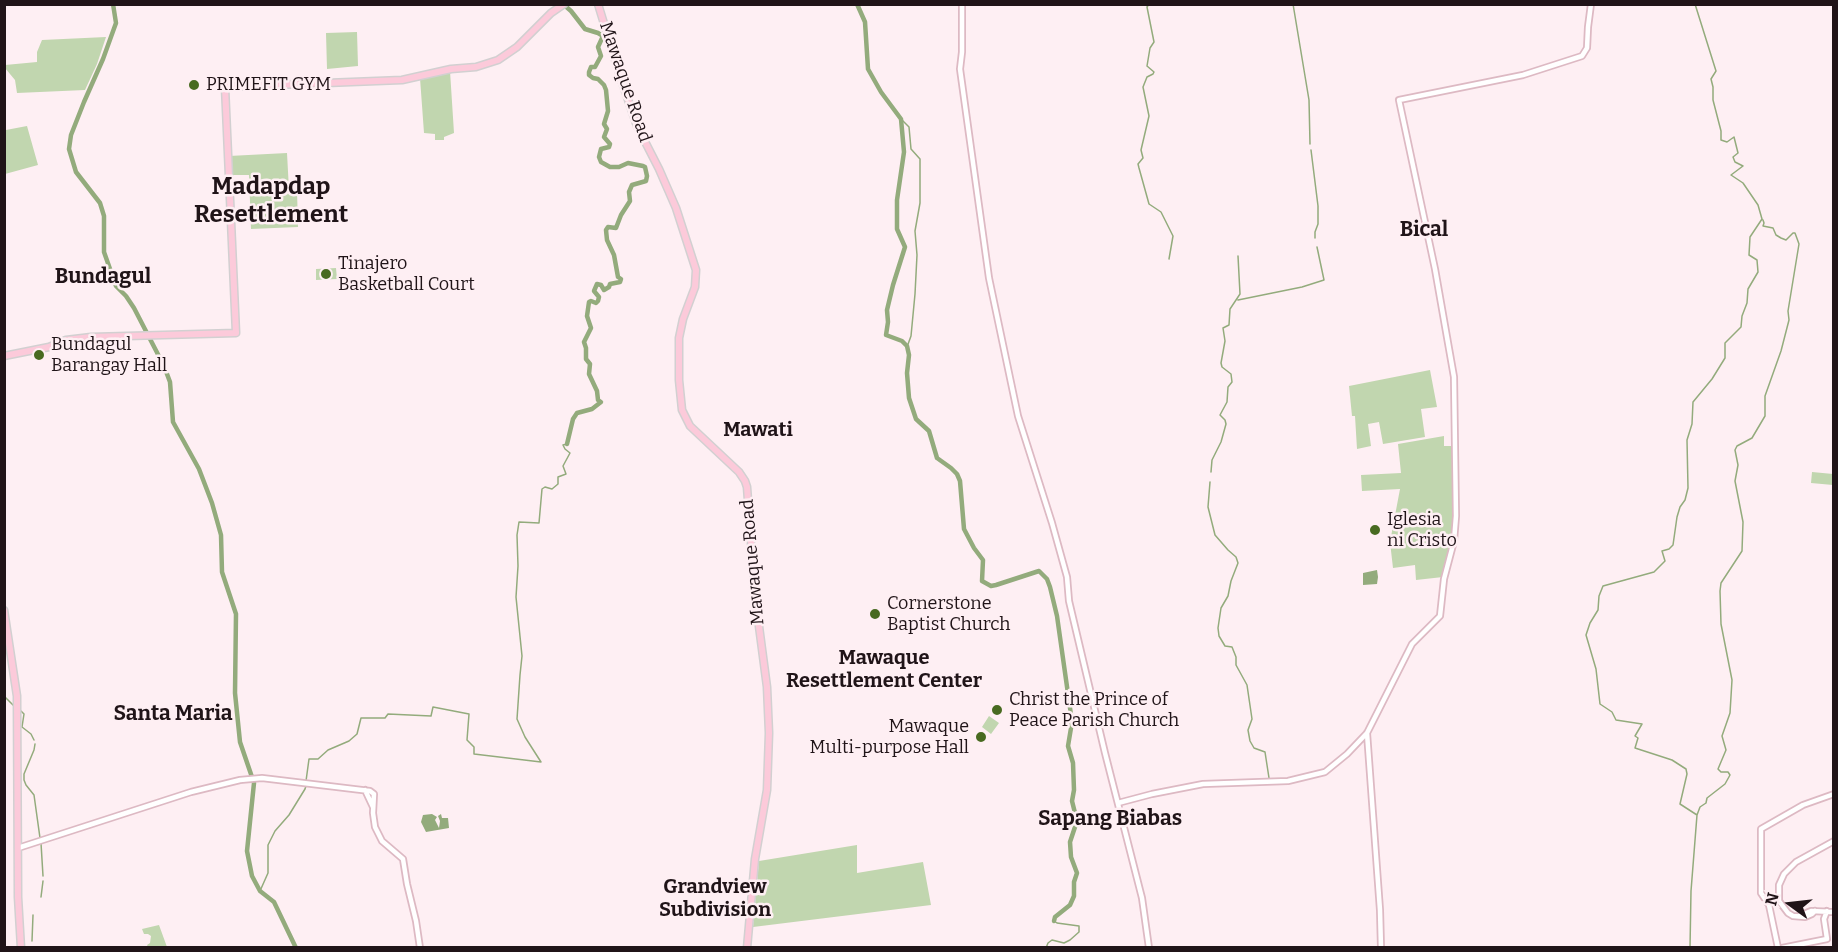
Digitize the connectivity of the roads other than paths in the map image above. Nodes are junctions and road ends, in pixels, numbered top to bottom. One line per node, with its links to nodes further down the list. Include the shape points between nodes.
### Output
1 (598, 4): 16 (main road, Mawaque Road, via 637,126 676,208 696,270 695,288 679,338 682,410 690,426 739,472 747,487 769,734 767,790 755,859)
2 (962, 4): 9 (street, via 960,69 989,278 1018,416 1067,577 1069,602)
3 (1592, 4): 7 (street, via 1587,48 1582,56 1525,74 1399,100 1454,377 1456,516 1440,616 1412,644)
4 (563, 5): 5 (main road, via 517,47 498,60 476,67 402,80 225,87 236,333 78,338)
5 (4, 356)
6 (4, 610): 11 (main road, via 17,696)
7 (1367, 733): 9 (street, via 1332,767 1314,776 1288,781 1203,784); 18 (street)
8 (1833, 794): 19 (street, via 1803,805 1761,829 1761,893 1769,905)
9 (1118, 803): 17 (street, via 1142,898)
10 (1833, 841): 12 (street, via 1786,871 1779,896 1782,906 1793,916)
11 (18, 848): 14 (main road); 15 (street, via 191,792 250,779 370,790 374,794 373,823 382,841 403,859)
12 (1827, 911): 13 (street); 19 (street, via 1827,939)
13 (1833, 912)
14 (21, 948)
15 (420, 948)
16 (747, 948)
17 (1149, 948)
18 (1381, 948)
19 (1780, 948)

